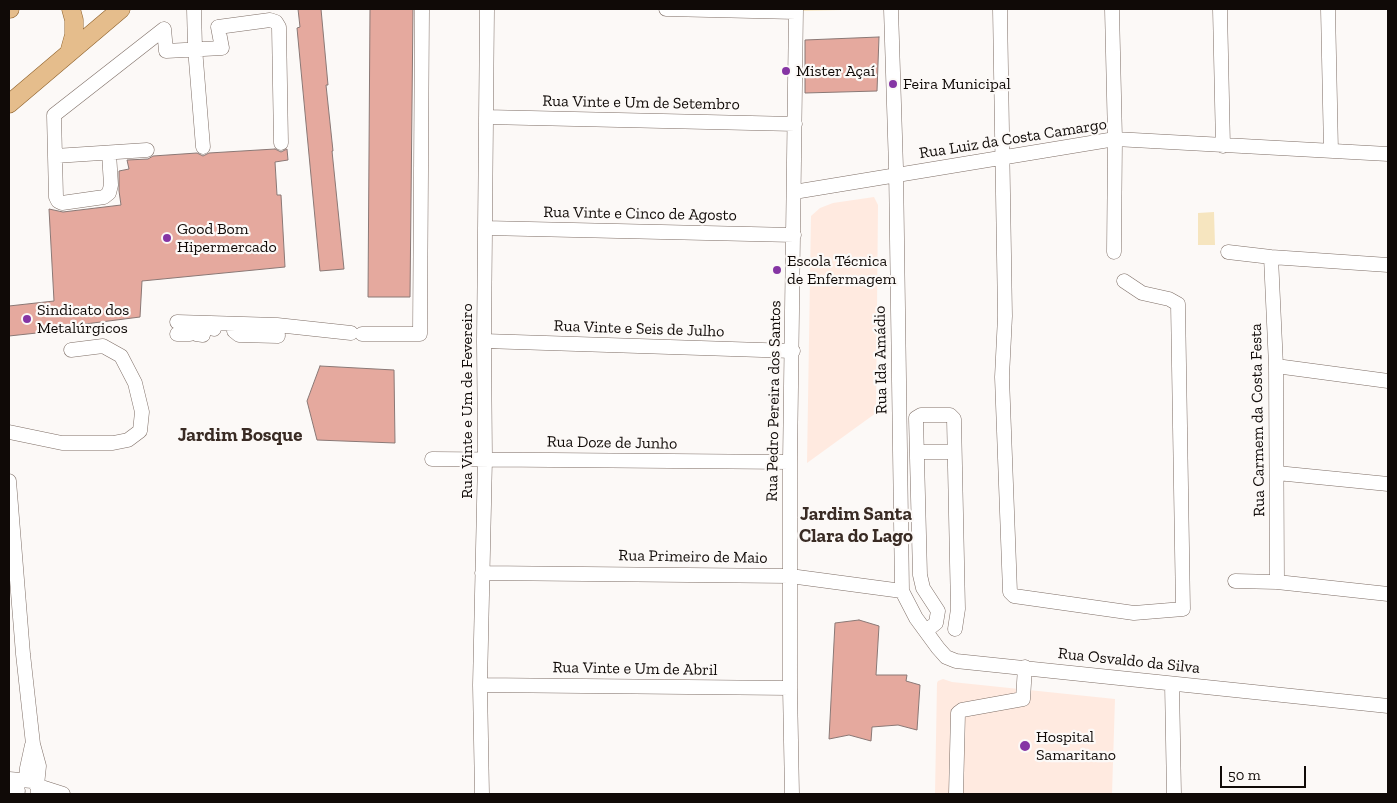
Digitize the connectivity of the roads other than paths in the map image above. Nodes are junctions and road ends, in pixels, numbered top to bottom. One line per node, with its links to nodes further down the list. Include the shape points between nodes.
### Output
1 (71, 9): 15 (main road, via 74,35)
2 (120, 9): 15 (main road)
3 (190, 9): 14 (street)
4 (194, 9): 14 (street)
5 (422, 9): 38 (street, via 420,334 356,333)
6 (487, 9): 17 (street, Rua Vinte e Um de Fevereiro)
7 (666, 9): 13 (street)
8 (891, 9): 29 (street, Rua Ida Amádio)
9 (1000, 9): 28 (street)
10 (1112, 9): 19 (street)
11 (1220, 9): 21 (street)
12 (1328, 9): 24 (street)
13 (796, 11): 18 (street, Rua Pedro Pereira dos Santos)
14 (195, 41): 20 (street, via 222,48 218,27 270,20 276,22 279,26); 22 (street); 27 (street, via 166,50 164,29 54,115)
15 (69, 53): 16 (main road)
16 (9, 104)
17 (486, 117): 18 (street, Rua Vinte e Um de Setembro); 31 (street, Rua Vinte e Um de Fevereiro)
18 (795, 124): 30 (street, Rua Pedro Pereira dos Santos)
19 (1115, 139): 21 (street, Rua Luiz da Costa Camargo); 28 (street, Rua Luiz da Costa Camargo); 33 (street)
20 (281, 143)
21 (1223, 146): 24 (street, Rua Luiz da Costa Camargo)
22 (202, 147)
23 (147, 150): 25 (street)
24 (1330, 151): 26 (street, Rua Luiz da Costa Camargo)
25 (109, 153): 27 (street); 27 (street, via 109,193 104,197 62,204 56,197)
26 (1388, 154)
27 (55, 156)
28 (1003, 158): 29 (street, Rua Luiz da Costa Camargo); 37 (street, via 1005,316 1002,378 1010,592 1014,596 1134,613 1183,609 1178,304 1142,293)
29 (896, 176): 30 (street, Rua Luiz da Costa Camargo); 58 (street, Rua Ida Amádio)
30 (794, 192): 32 (street, Rua Pedro Pereira dos Santos)
31 (485, 228): 32 (street, Rua Vinte e Cinco de Agosto); 39 (street, Rua Vinte e Um de Fevereiro)
32 (794, 235): 41 (street, Rua Pedro Pereira dos Santos)
33 (1114, 252)
34 (1228, 252): 35 (street)
35 (1271, 257): 36 (street); 42 (street, Rua Carmem da Costa Festa)
36 (1388, 265)
37 (1124, 281)
38 (277, 325): 38 (street, via 278,336 239,335 224,330 204,327 203,335 196,334 196,327 189,327 190,334 177,328)
39 (484, 341): 41 (street, Rua Vinte e Seis de Julho); 48 (street, Rua Vinte e Um de Fevereiro)
40 (71, 350): 44 (street, via 103,346 121,356 135,383 142,412 140,431 128,440 113,443 62,443)
41 (793, 351): 49 (street, Rua Pedro Pereira dos Santos)
42 (1276, 366): 43 (street); 50 (street, Rua Carmem da Costa Festa)
43 (1388, 380)
44 (9, 432)
45 (917, 452): 46 (street); 46 (street, via 916,418 950,415 954,420); 61 (street, via 920,575 923,588)
46 (954, 452): 60 (street)
47 (432, 459): 48 (street, Rua Doze de Junho)
48 (485, 459): 49 (street, Rua Doze de Junho); 54 (street, Rua Vinte e Um de Fevereiro)
49 (790, 462): 55 (street, Rua Pedro Pereira dos Santos)
50 (1277, 472): 52 (street); 57 (street, Rua Carmem da Costa Festa)
51 (9, 481): 53 (street)
52 (1388, 484)
53 (12, 544): 65 (street)
54 (482, 573): 55 (street, Rua Primeiro de Maio); 68 (street, Rua Vinte e Um de Fevereiro)
55 (790, 576): 58 (street, Rua Primeiro de Maio); 69 (street, Rua Pedro Pereira dos Santos)
56 (1235, 581): 57 (street)
57 (1277, 582): 59 (street)
58 (902, 591): 63 (street, Rua Osvaldo da Silva)
59 (1388, 594)
60 (958, 609): 61 (street); 62 (street)
61 (938, 611): 63 (street, via 936,623)
62 (955, 629)
63 (926, 631): 66 (street, Rua Osvaldo da Silva, via 946,656 956,661)
64 (9, 652): 65 (street)
65 (23, 654): 72 (street, via 33,744)
66 (1025, 667): 67 (street, Rua Osvaldo da Silva); 76 (street, via 1024,699 958,713)
67 (1172, 684): 70 (street, Rua Osvaldo da Silva); 77 (street)
68 (480, 685): 69 (street, Rua Vinte e Um de Abril); 74 (street, Rua Vinte e Um de Fevereiro)
69 (790, 688): 75 (street, Rua Pedro Pereira dos Santos)
70 (1388, 706)
71 (9, 779): 72 (street)
72 (26, 787): 73 (street)
73 (63, 794)
74 (482, 794)
75 (792, 794)
76 (956, 794)
77 (1174, 794): 78 (street)
78 (1180, 794)

